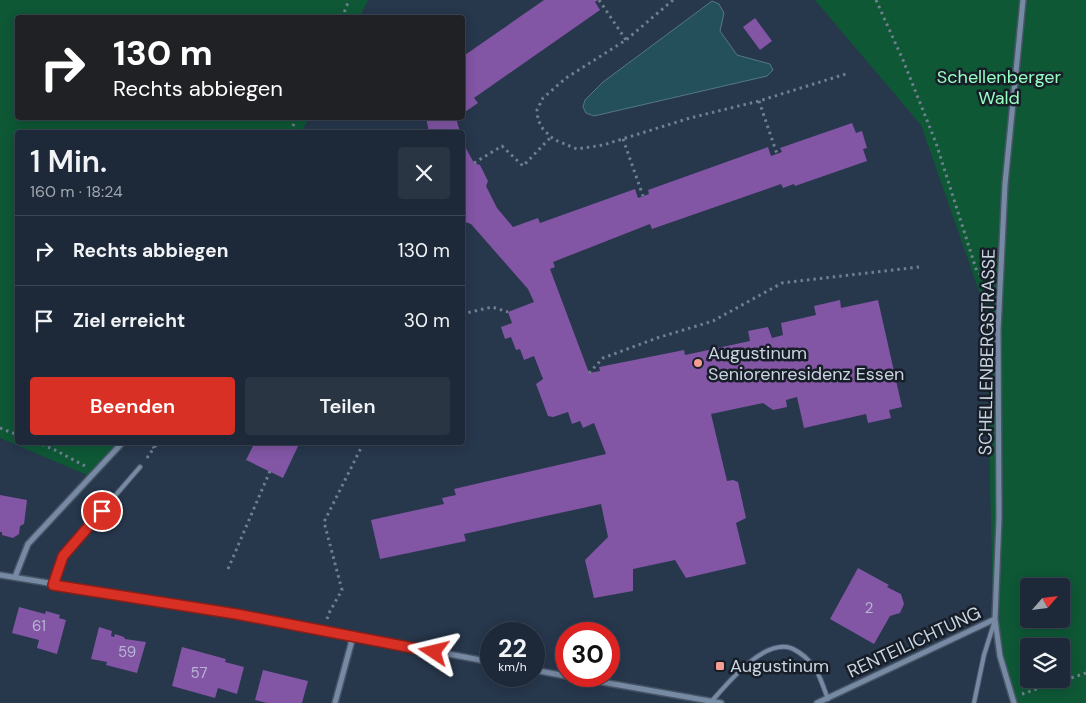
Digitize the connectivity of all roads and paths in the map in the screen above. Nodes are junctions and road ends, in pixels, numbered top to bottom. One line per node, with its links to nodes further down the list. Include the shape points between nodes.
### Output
1 (349, 0): 6 (path)
2 (599, 0): 7 (path)
3 (673, 0): 7 (path)
4 (876, 0): 16 (path, via 936,143 976,272)
5 (1023, 0): 16 (street, SCHELLENBERGSTRASSE, via 1005,184)
6 (343, 15)
7 (626, 40): 10 (path, via 566,78 542,98 537,110 538,120)
8 (849, 73): 9 (path)
9 (759, 101): 11 (path); 12 (path)
10 (551, 136): 11 (path, via 577,150); 13 (path, via 523,166 502,146)
11 (623, 139): 14 (path)
12 (777, 154)
13 (474, 163)
14 (643, 196)
15 (919, 267): 19 (path, via 782,282 712,320 603,358)
16 (1000, 286): 35 (street, SCHELLENBERGSTRASSE)
17 (508, 312): 18 (path, via 492,306)
18 (465, 313)
19 (589, 373)
20 (0, 428): 21 (path)
21 (15, 434)
22 (43, 445): 30 (path)
23 (120, 445): 30 (street)
24 (151, 445): 27 (path)
25 (156, 445): 27 (path)
26 (362, 445): 36 (path, via 324,522 342,590 330,611)
27 (154, 448): 28 (path)
28 (140, 466): 34 (lane, via 63,556)
29 (270, 471): 31 (path)
30 (96, 472): 33 (street, via 28,544)
31 (228, 569)
32 (0, 575): 33 (street)
33 (15, 577): 34 (street)
34 (53, 585): 36 (street)
35 (995, 620): 41 (street, SCHELLENBERGSTRASSE); 42 (street, RENTEILICHTUNG); 47 (lane)
36 (324, 631): 37 (street)
37 (352, 636): 38 (street); 44 (street)
38 (480, 660)
39 (1086, 673): 41 (path)
40 (620, 686): 43 (street)
41 (1011, 697): 48 (street, SCHELLENBERGSTRASSE)
42 (828, 699): 43 (lane, via 810,661 787,647 770,649 755,658); 46 (street, RENTEILICHTUNG)
43 (711, 702): 45 (street)
44 (335, 703)
45 (721, 703)
46 (817, 703)
47 (974, 703)
48 (1014, 703)

